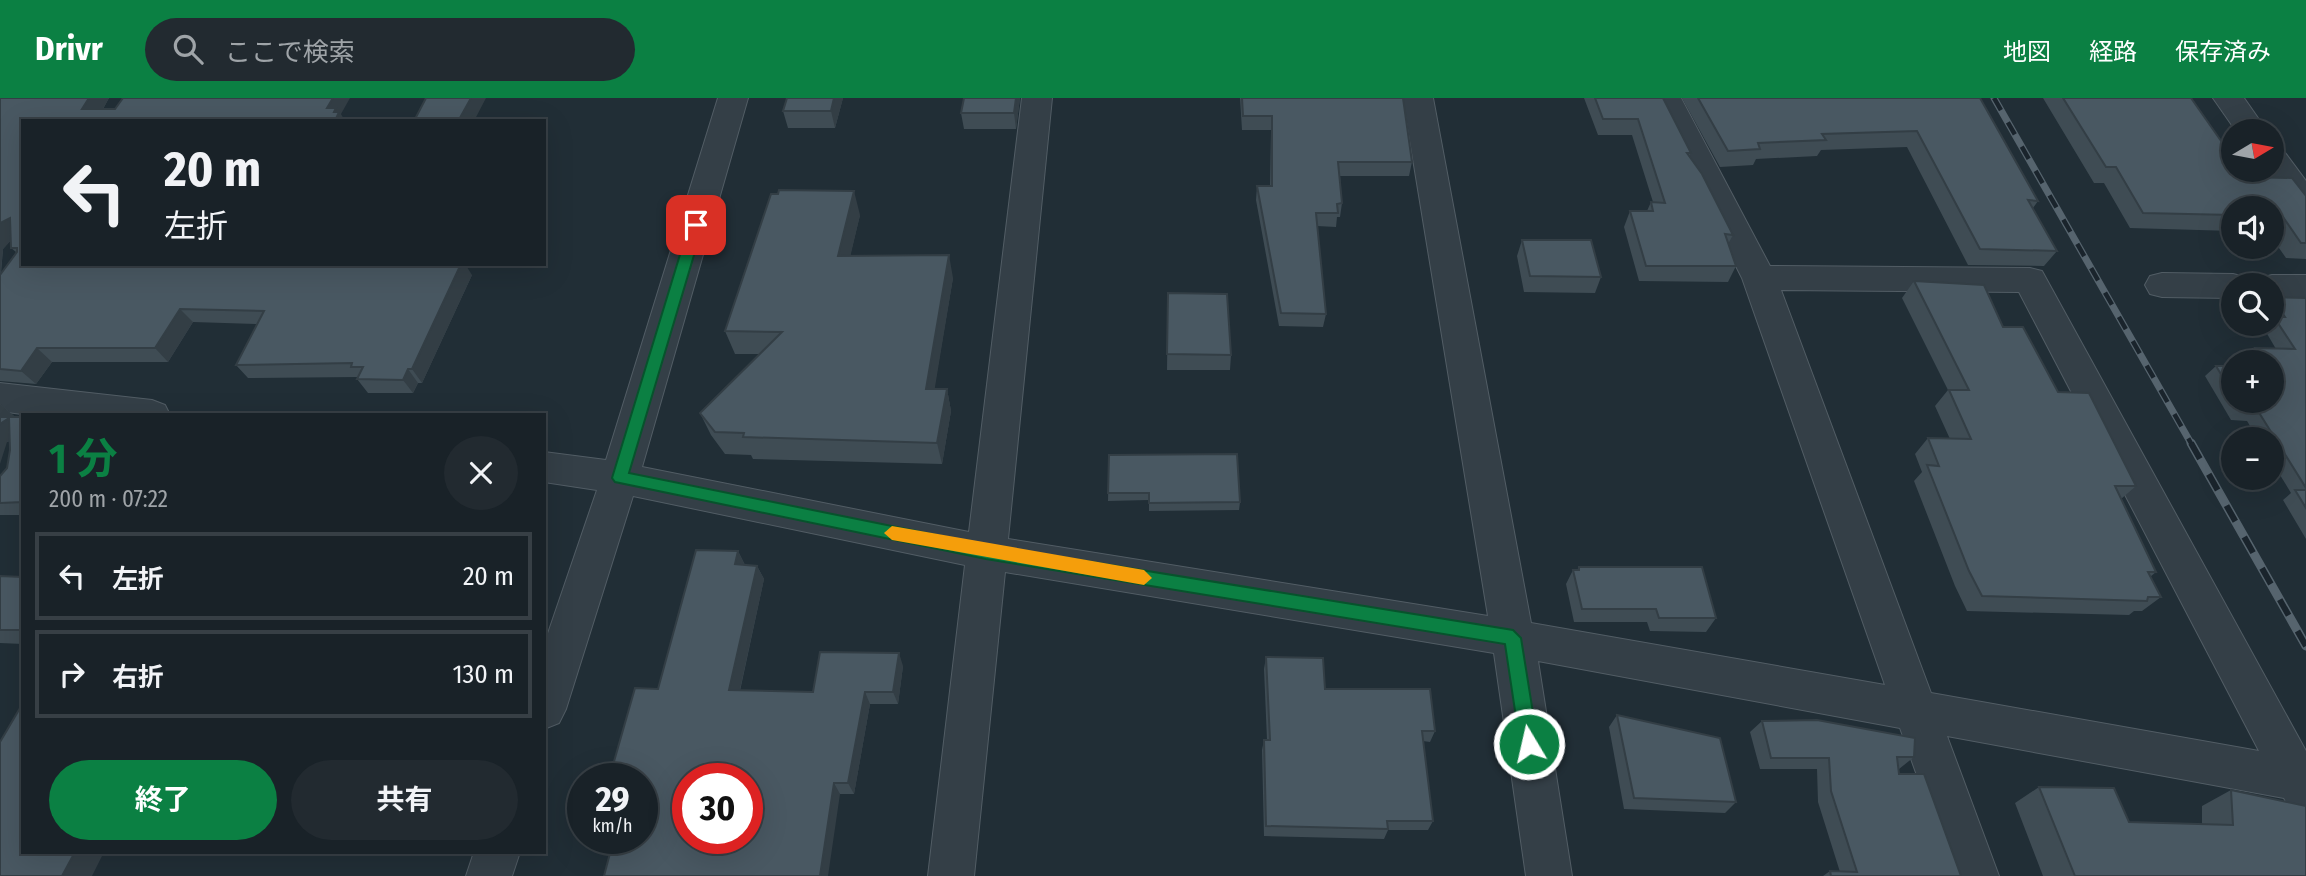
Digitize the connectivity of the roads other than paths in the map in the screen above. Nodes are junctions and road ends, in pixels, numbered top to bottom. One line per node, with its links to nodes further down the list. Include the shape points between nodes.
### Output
1 (733, 98): 18 (street)
2 (1037, 98): 19 (street)
3 (1418, 98): 20 (street)
4 (1666, 98): 9 (street)
5 (2228, 98): 6 (street)
6 (2243, 119)
7 (2284, 174): 8 (street)
8 (2306, 204)
9 (1759, 278): 22 (street); 23 (street, via 2030,280)
10 (2162, 285): 11 (street)
11 (2221, 286)
12 (2284, 287): 13 (street)
13 (2306, 287)
14 (0, 397): 15 (street)
15 (50, 408): 16 (street)
16 (123, 413)
17 (546, 467): 18 (street)
18 (620, 478): 19 (street); 21 (street)
19 (986, 552): 20 (street); 26 (street)
20 (1513, 638): 22 (street); 27 (street)
21 (546, 703)
22 (1916, 710): 23 (street); 28 (street)
23 (2303, 785)
24 (496, 854): 25 (street)
25 (489, 876)
26 (951, 876)
27 (1549, 876)
28 (1976, 876)

